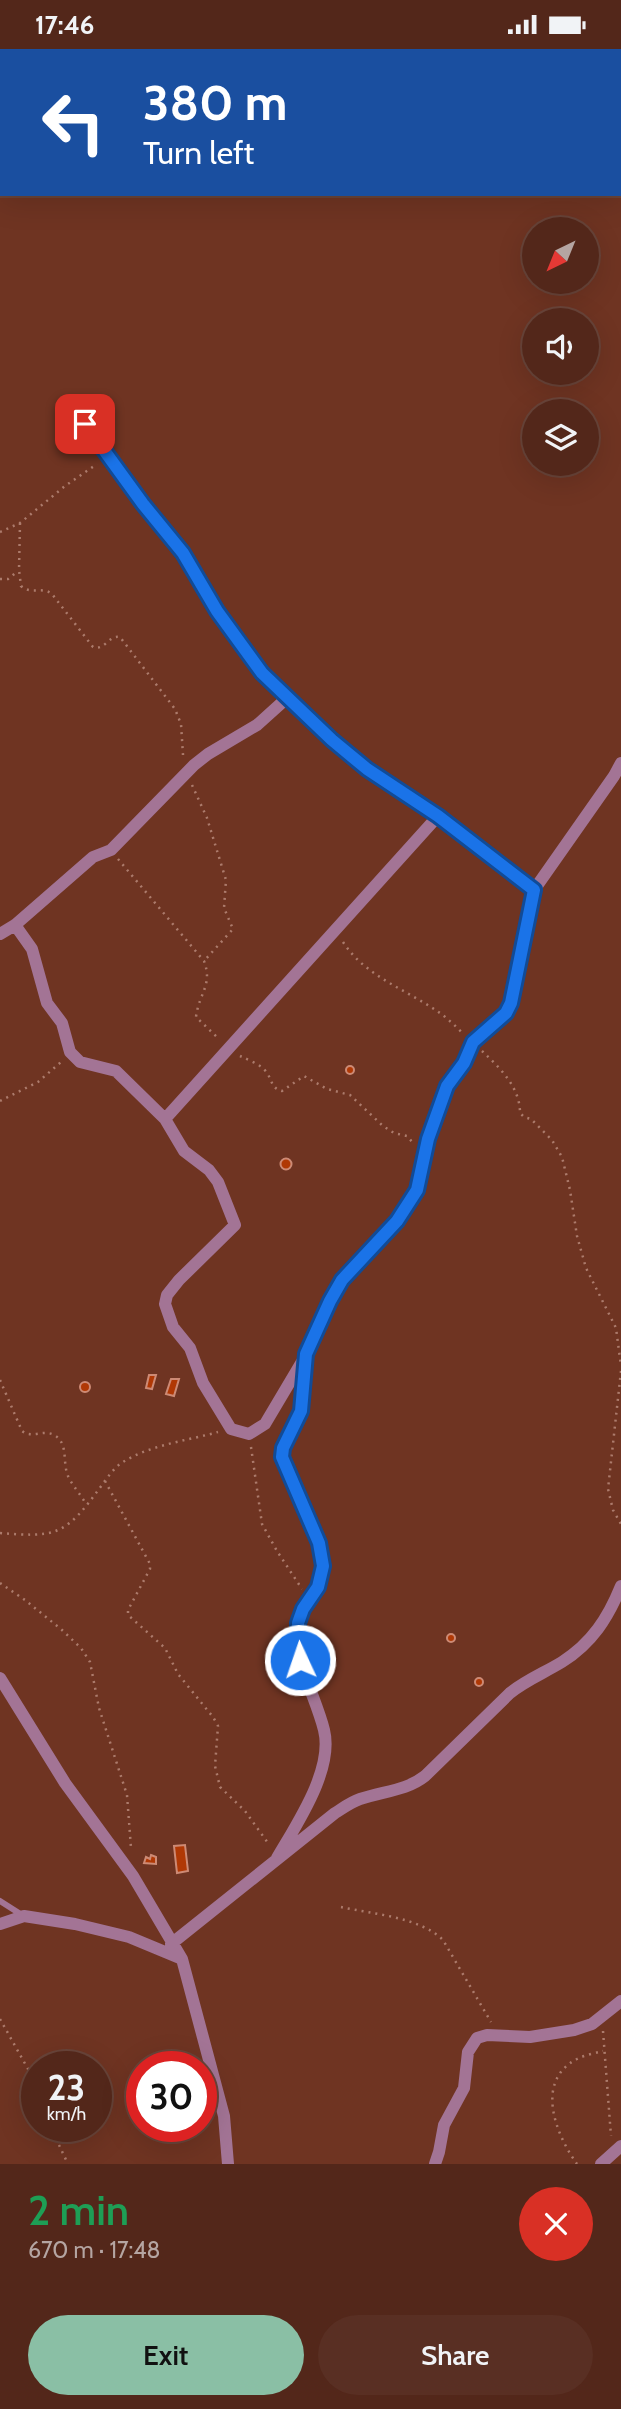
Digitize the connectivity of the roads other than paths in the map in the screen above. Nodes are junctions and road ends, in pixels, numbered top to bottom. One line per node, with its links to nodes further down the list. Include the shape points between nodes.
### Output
1 (75, 411): 2 (street, via 177,545 255,663)
2 (287, 698): 4 (street, via 367,769); 6 (street, via 257,725 186,772 111,850 93,857)
3 (621, 763): 5 (street)
4 (438, 816): 5 (street); 8 (street)
5 (534, 890): 9 (street, via 511,1003 473,1042 447,1086 417,1190 397,1221 342,1280)
6 (15, 925): 7 (street); 8 (street, via 32,949 47,1003 61,1023 70,1052 80,1062 116,1071)
7 (0, 933)
8 (165, 1119): 9 (street, via 184,1151 213,1175 235,1225 179,1280 165,1304 173,1327 190,1348 203,1383 231,1429 249,1434 258,1430)
9 (306, 1354): 12 (street, via 301,1411 282,1457 323,1556 318,1587 298,1623 300,1660 324,1731 325,1755 304,1810)
10 (621, 1586): 12 (street, via 593,1637 510,1693 415,1784 348,1805)
11 (0, 1678): 16 (street, via 65,1783 132,1876)
12 (277, 1858): 16 (street)
13 (0, 1901): 14 (lane)
14 (23, 1916): 15 (street); 17 (street, via 129,1937)
15 (0, 1924)
16 (171, 1944): 17 (street)
17 (182, 1959): 20 (street, via 223,2116)
18 (621, 2001): 21 (street, via 592,2024 574,2030 478,2038 468,2052 464,2088 444,2125)
19 (617, 2150): 22 (street)
20 (228, 2164)
21 (435, 2164)
22 (601, 2164)

